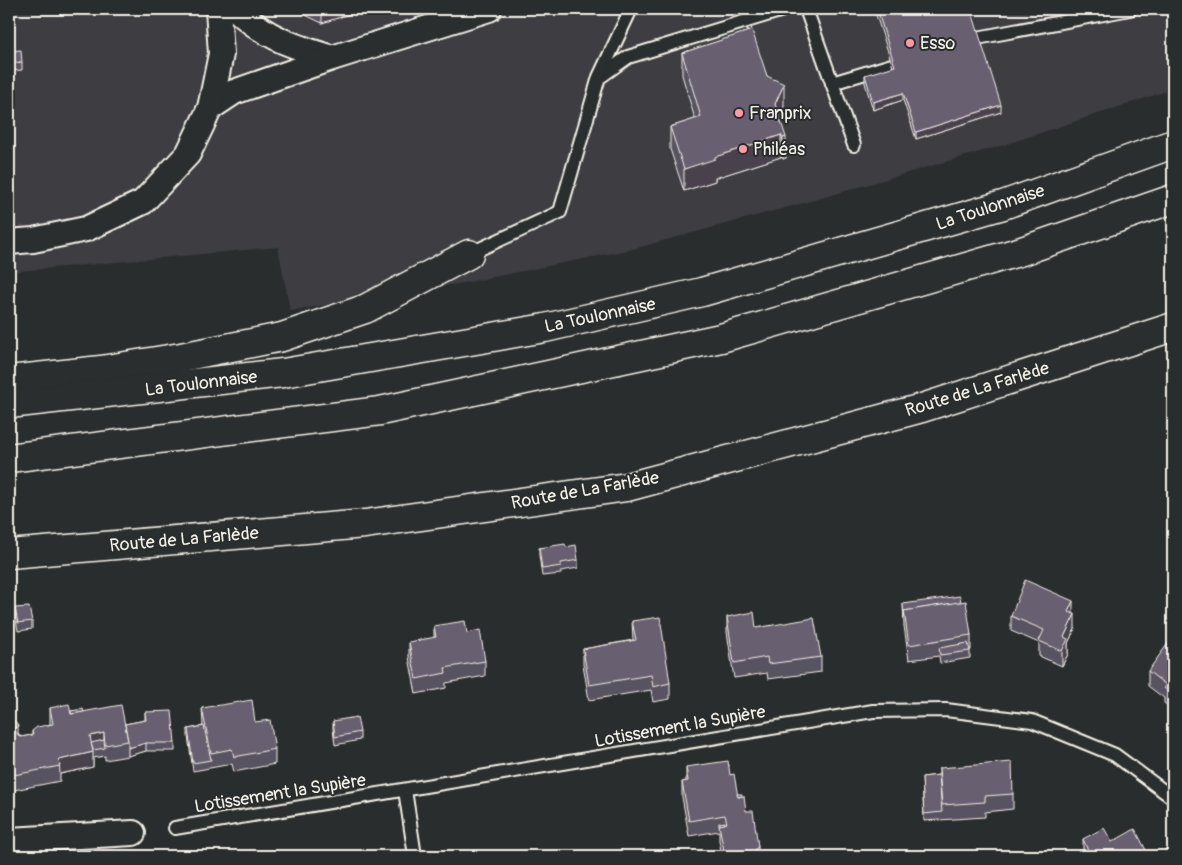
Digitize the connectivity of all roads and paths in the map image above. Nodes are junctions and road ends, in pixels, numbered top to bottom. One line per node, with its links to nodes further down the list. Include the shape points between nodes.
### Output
1 (218, 9): 13 (street, via 220,54)
2 (236, 9): 9 (street, via 252,24 277,39)
3 (490, 9): 9 (street)
4 (631, 9): 11 (lane)
5 (786, 9): 11 (lane, via 628,57)
6 (806, 9): 12 (lane)
7 (1130, 9): 8 (lane)
8 (978, 38)
9 (332, 58): 13 (street, via 234,92)
10 (892, 65): 12 (lane)
11 (599, 77): 18 (lane, via 560,212)
12 (832, 83): 15 (lane)
13 (210, 108): 17 (street, via 188,154 143,202 86,229)
14 (1173, 144): 21 (main road, La Toulonnaise, via 1003,205 702,292 564,324 283,373)
15 (854, 145)
16 (1173, 199): 22 (main road, via 1022,251 721,338 380,411)
17 (9, 242)
18 (469, 254): 20 (main road, via 364,309 282,337 100,370)
19 (1173, 327): 23 (main road, Route de La Farlède, via 922,408 627,487 364,524)
20 (9, 380)
21 (9, 404)
22 (9, 458)
23 (9, 554)
24 (405, 790): 25 (lane, Lotissement la Supière, via 873,711 946,710 1032,721 1115,755); 26 (lane, Lotissement la Supière); 29 (lane)
25 (1173, 798)
26 (175, 828)
27 (133, 833): 28 (street)
28 (9, 840)
29 (415, 856)

